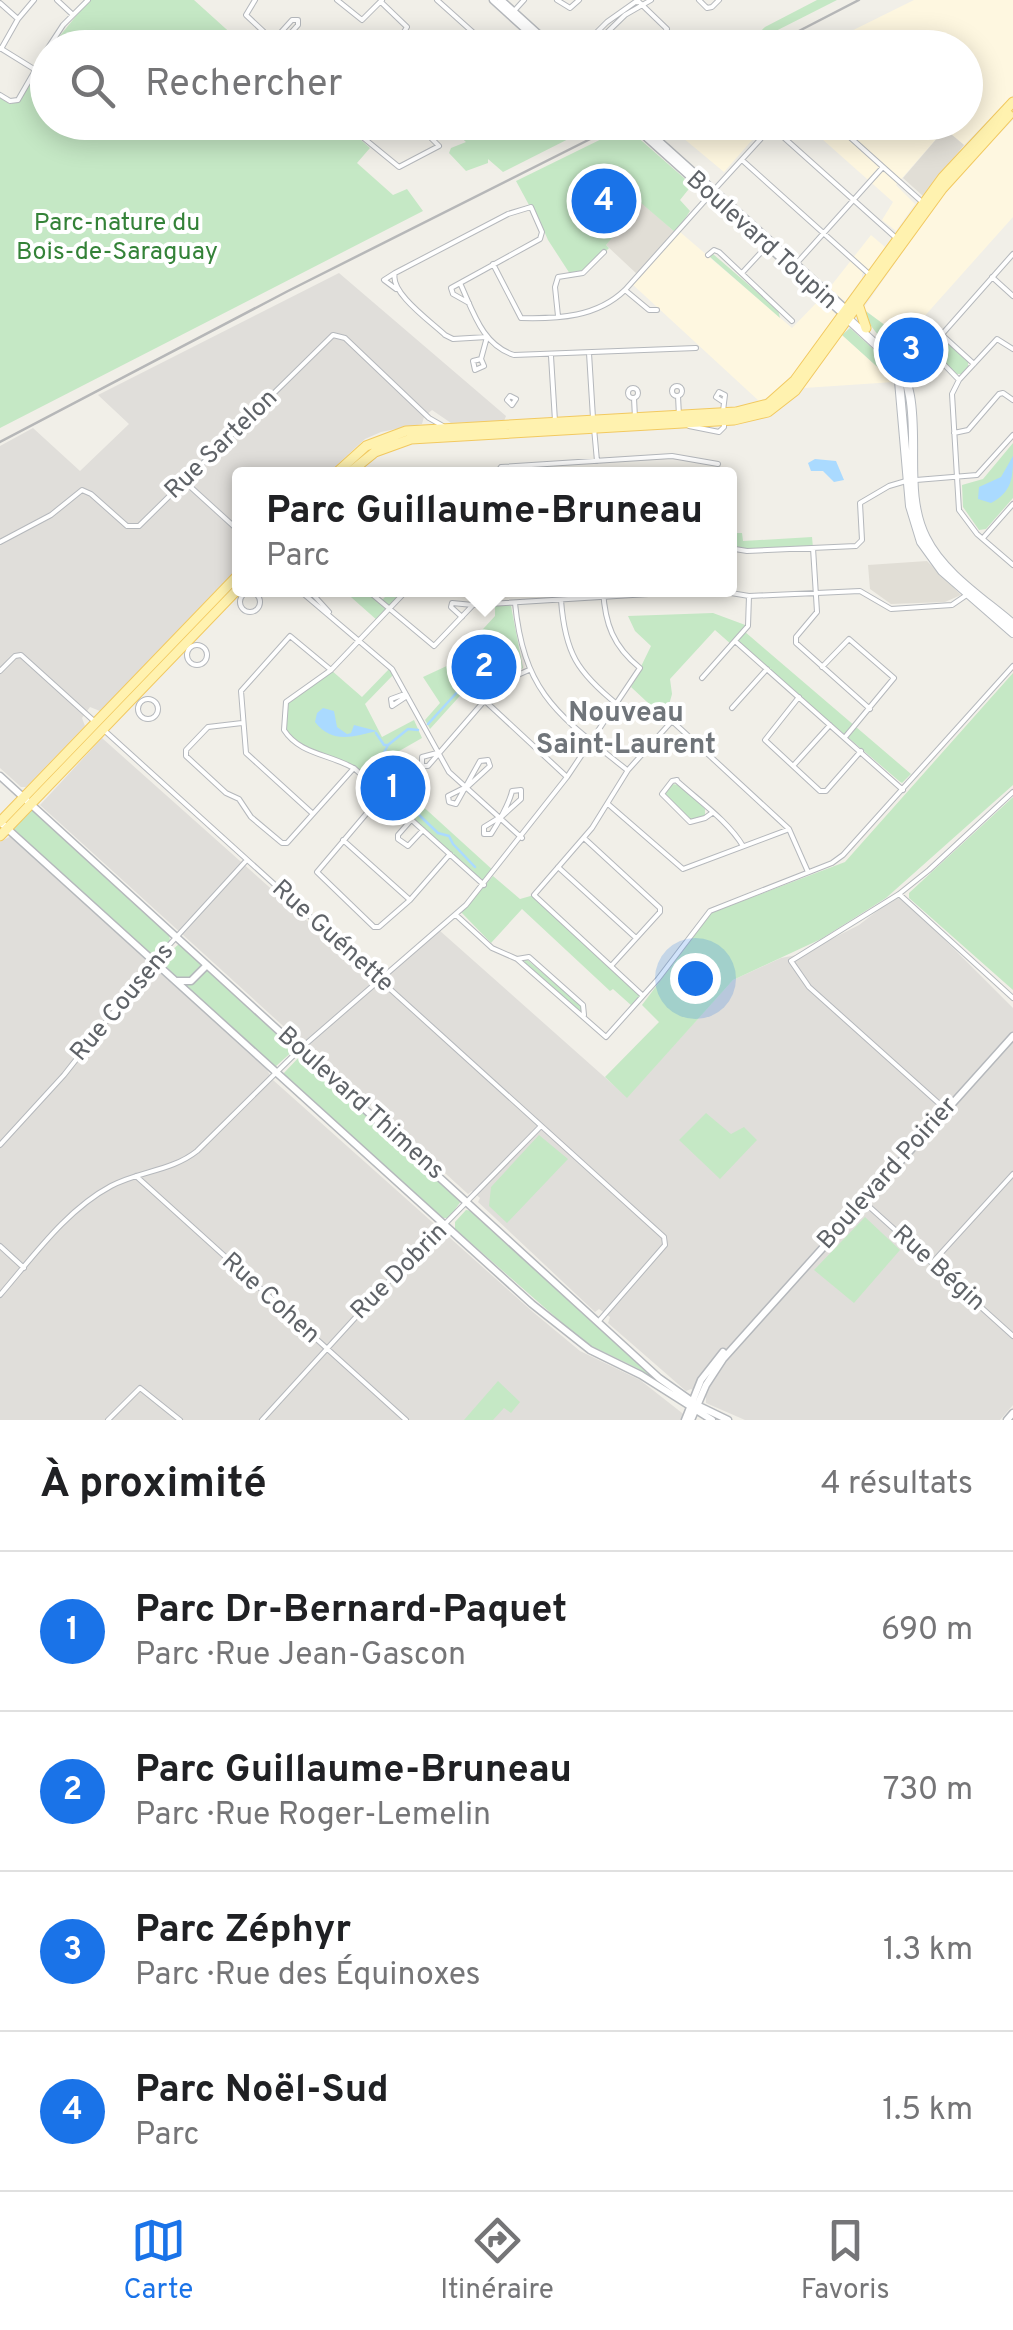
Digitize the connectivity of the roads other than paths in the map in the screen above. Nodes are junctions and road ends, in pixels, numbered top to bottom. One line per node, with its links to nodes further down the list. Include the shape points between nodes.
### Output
1 (34, 0): 21 (street)
2 (57, 0): 20 (street)
3 (88, 0): 20 (street)
4 (255, 0): 23 (street, via 246,15)
5 (338, 0): 15 (street, via 362,20)
6 (449, 0): 17 (street)
7 (492, 0): 19 (street)
8 (501, 0): 19 (street)
9 (524, 0): 19 (street)
10 (558, 0): 11 (street, via 566,8)
11 (579, 0)
12 (651, 0): 16 (street)
13 (699, 0): 14 (street, via 707,8)
14 (719, 0)
15 (381, 1): 26 (street)
16 (639, 1): 29 (street); 30 (street)
17 (440, 2): 27 (street)
18 (0, 3): 21 (street)
19 (512, 14): 28 (street)
20 (73, 15): 22 (street)
21 (18, 18): 31 (street)
22 (62, 30)
23 (262, 30)
24 (283, 30): 25 (street, via 298,20)
25 (294, 30)
26 (406, 30)
27 (471, 30)
28 (526, 30)
29 (605, 30)
30 (665, 30)
31 (1, 48): 32 (street)
32 (30, 66)
33 (30, 78): 34 (street, via 18,100)
34 (0, 95)
35 (1013, 102): 37 (main road)
36 (1013, 111): 50 (main road)
37 (983, 133)
38 (366, 140): 39 (street, via 399,168 437,149)
39 (436, 140)
40 (651, 140): 48 (street, Boulevard Toupin)
41 (657, 140): 48 (street, Boulevard Toupin)
42 (760, 140): 46 (street)
43 (790, 140): 49 (street)
44 (853, 140): 47 (street)
45 (976, 140): 50 (main road)
46 (742, 160): 48 (street); 51 (street)
47 (883, 168): 49 (street); 50 (street)
48 (712, 193): 53 (street, Boulevard Toupin); 63 (street)
49 (854, 200): 51 (street); 52 (street)
50 (926, 205): 52 (main road); 66 (main road)
51 (825, 234): 58 (street); 60 (street)
52 (898, 239): 60 (main road)
53 (769, 244): 58 (street, Boulevard Toupin); 59 (street)
54 (604, 252): 69 (street, via 582,273 558,277)
55 (1013, 254): 61 (street)
56 (708, 255): 59 (street, via 716,250)
57 (493, 264): 62 (street); 69 (street, via 521,318); 73 (street, via 540,239 533,209 395,273 392,282 449,338)
58 (794, 266): 68 (street, Boulevard Toupin)
59 (742, 273): 70 (street)
60 (870, 276): 68 (main road)
61 (992, 278): 64 (street); 72 (street)
62 (460, 283): 65 (street); 65 (street, via 453,294)
63 (625, 290): 67 (street); 69 (street, via 593,312)
64 (1013, 296)
65 (470, 303): 73 (street)
66 (859, 304): 68 (main road); 71 (main road)
67 (657, 310)
68 (848, 315): 71 (main road); 86 (main road, via 788,398 758,416); 104 (main road, via 883,350 898,378)
69 (558, 316)
70 (792, 321)
71 (866, 328): 104 (main road, via 892,353 905,379)
72 (941, 334): 79 (street); 80 (street, via 928,349)
73 (487, 336): 77 (street, via 506,353); 78 (street)
74 (696, 348): 76 (street)
75 (1013, 349): 79 (street, via 997,338)
76 (589, 353): 77 (street); 91 (street)
77 (550, 356): 90 (street)
78 (481, 359)
79 (974, 364): 80 (street)
80 (959, 380): 94 (street, via 952,392)
81 (678, 396): 89 (street)
82 (634, 398): 88 (street)
83 (1013, 400): 94 (street, via 998,394 968,430)
84 (722, 401): 86 (street)
85 (512, 406): 93 (street)
86 (724, 417): 89 (main road)
87 (429, 418): 92 (street, Rue Sartelon); 95 (street); 103 (street, Rue Sartelon, via 345,338 333,335)
88 (635, 418): 89 (main road); 91 (main road)
89 (678, 420): 91 (main road)
90 (555, 423): 91 (main road); 93 (main road)
91 (594, 424): 93 (main road); 97 (street)
92 (447, 429): 93 (main road); 95 (main road)
93 (513, 429): 95 (main road)
94 (954, 433): 102 (street)
95 (430, 434): 99 (main road, via 401,432 375,441); 100 (main road, via 386,446)
96 (1013, 435): 102 (street, via 977,475)
97 (596, 461): 98 (street, via 677,456); 101 (street)
98 (718, 464)
99 (342, 467)
100 (356, 467)
101 (501, 467)
102 (957, 478): 104 (street); 107 (street, via 959,510)
103 (184, 481): 106 (street); 108 (street, Rue Sartelon, via 136,527 82,490 51,516)
104 (911, 481): 109 (street, via 860,503 860,543); 115 (main road, via 919,539); 132 (main road, via 931,548)
105 (1013, 504): 107 (street)
106 (232, 525)
107 (982, 538): 111 (street)
108 (0, 542)
109 (814, 548): 110 (street); 113 (street)
110 (737, 549)
111 (1013, 565)
112 (232, 582): 152 (main road)
113 (816, 593): 115 (street, via 860,591 891,609 952,606); 116 (street); 138 (street, via 817,612 795,640)
114 (737, 594): 116 (street)
115 (968, 594): 133 (main road)
116 (750, 596): 135 (street, via 750,622)
117 (235, 597): 136 (main road)
118 (240, 597): 119 (street, via 245,612 260,604)
119 (257, 597)
120 (307, 597): 130 (street)
121 (315, 597): 130 (street)
122 (376, 597): 129 (street)
123 (401, 597): 129 (street)
124 (618, 597): 125 (street)
125 (604, 598): 126 (street); 147 (street, via 614,642 640,668)
126 (561, 600): 127 (street); 147 (street, via 572,656)
127 (515, 603): 128 (street); 141 (street)
128 (473, 606): 131 (street); 131 (street, via 452,603)
129 (390, 608): 131 (street, via 434,646); 134 (street)
130 (329, 612): 134 (street)
131 (462, 617)
132 (1013, 624)
133 (1013, 632)
134 (360, 640): 140 (street); 156 (street, via 392,669)
135 (735, 641): 139 (street); 143 (street)
136 (189, 646): 136 (street, via 188,660 199,665 207,650); 145 (main road)
137 (1013, 666): 163 (street)
138 (822, 667): 149 (street); 149 (street, via 849,639 866,652 894,678)
139 (767, 669): 144 (street); 148 (street)
140 (331, 670): 150 (street, via 287,637 242,688); 158 (street, via 286,702 284,730 300,748)
141 (529, 670): 146 (street); 154 (street, via 552,707)
142 (0, 671): 152 (street, Rue Guénette, via 20,654)
143 (702, 678)
144 (799, 697): 151 (street); 157 (street, via 765,736)
145 (138, 700): 145 (street, via 144,719 158,710 154,700); 152 (main road)
146 (484, 700): 156 (street); 161 (street)
147 (618, 704): 154 (street)
148 (732, 708)
149 (870, 709): 153 (street)
150 (242, 723): 169 (street, via 246,753); 169 (street, via 208,727 186,756 282,844)
151 (830, 725): 153 (street); 157 (street)
152 (99, 726): 166 (main road); 180 (street, Rue Guénette)
153 (845, 737): 155 (street)
154 (592, 742): 159 (street); 161 (street)
155 (861, 751): 157 (street, via 823,792); 163 (street)
156 (437, 752): 162 (street)
157 (793, 766)
158 (354, 768): 165 (street); 169 (street)
159 (628, 770): 167 (street); 173 (street, via 672,721)
160 (0, 776): 166 (street, Boulevard Thimens)
161 (567, 777): 175 (street)
162 (464, 789): 162 (street, via 490,766 488,760 480,761); 171 (street)
163 (903, 790): 182 (street, via 843,855)
164 (1013, 792): 184 (street)
165 (383, 794): 170 (street); 177 (street)
166 (27, 800): 172 (main road); 187 (street, Boulevard Thimens)
167 (608, 804): 176 (street); 178 (street, via 683,869)
168 (712, 812): 168 (street, via 690,822 663,798 664,789 677,780); 178 (street)
169 (312, 814)
170 (412, 819): 174 (street); 174 (street, via 398,839 408,846)
171 (499, 819): 171 (street, via 523,797 521,790 512,791); 175 (street)
172 (2, 827): 190 (street, Boulevard Thimens)
173 (789, 829): 178 (street); 182 (street)
174 (423, 830): 179 (street)
175 (522, 838): 183 (street)
176 (584, 838): 181 (street); 188 (street, via 660,908)
177 (343, 840): 185 (street); 185 (street, via 317,872 374,928)
178 (744, 847)
179 (450, 854): 183 (street); 185 (street)
180 (247, 860): 187 (street, Rue Cousens); 194 (street, Rue Guénette)
181 (558, 867): 188 (street); 192 (street, via 534,892 536,898)
182 (808, 872): 195 (street, via 710,911)
183 (484, 884): 186 (street)
184 (899, 894): 196 (street); 201 (street, via 792,957 791,964)
185 (410, 900)
186 (456, 915): 189 (street, via 492,948); 194 (street)
187 (178, 938): 190 (street, Rue Cousens); 191 (street, Boulevard Thimens)
188 (636, 938): 192 (street)
189 (517, 959): 197 (street); 197 (street, via 529,957 582,1005)
190 (155, 962): 193 (street, Boulevard Thimens); 203 (street, Rue Cousens)
191 (207, 965): 193 (street, via 191,981); 199 (street, Boulevard Thimens)
192 (611, 966): 195 (street)
193 (176, 981): 200 (street, Boulevard Thimens)
194 (380, 981): 199 (street); 202 (street, Rue Guénette)
195 (642, 995): 197 (street, via 606,1037)
196 (1013, 998)
197 (584, 1018)
198 (1013, 1036): 201 (street, Boulevard Poirier)
199 (300, 1050): 200 (street); 207 (street, Boulevard Thimens)
200 (276, 1072): 205 (street, via 190,1156); 208 (street, Boulevard Thimens)
201 (946, 1110): 206 (street, Boulevard Poirier)
202 (540, 1126): 207 (street, Rue Dobrin); 213 (street, Rue Guénette, via 664,1237 666,1245)
203 (0, 1145)
204 (1013, 1174): 210 (street)
205 (136, 1176): 211 (street, via 85,1204); 215 (street, Rue Cohen)
206 (863, 1201): 210 (street, Rue Bégin); 216 (street, Boulevard Poirier, via 719,1364)
207 (468, 1202): 208 (street, Rue Dobrin); 213 (street, Boulevard Thimens)
208 (446, 1226): 215 (street, Rue Dobrin); 216 (street, Boulevard Thimens, via 586,1348)
209 (0, 1246): 211 (street)
210 (932, 1263): 214 (street, Rue Bégin)
211 (24, 1268): 212 (street)
212 (0, 1295)
213 (598, 1322): 216 (street, Boulevard Thimens)
214 (1013, 1336)
215 (326, 1349): 220 (street, Rue Dobrin); 221 (street, Rue Cohen)
216 (693, 1406): 222 (street, Boulevard Poirier); 223 (street, Boulevard Thimens); 224 (street, Boulevard Thimens)
217 (1013, 1413): 225 (street)
218 (108, 1420): 219 (street, via 143,1388)
219 (180, 1420)
220 (262, 1420)
221 (406, 1420)
222 (688, 1420)
223 (712, 1420)
224 (728, 1420)
225 (1007, 1420)

